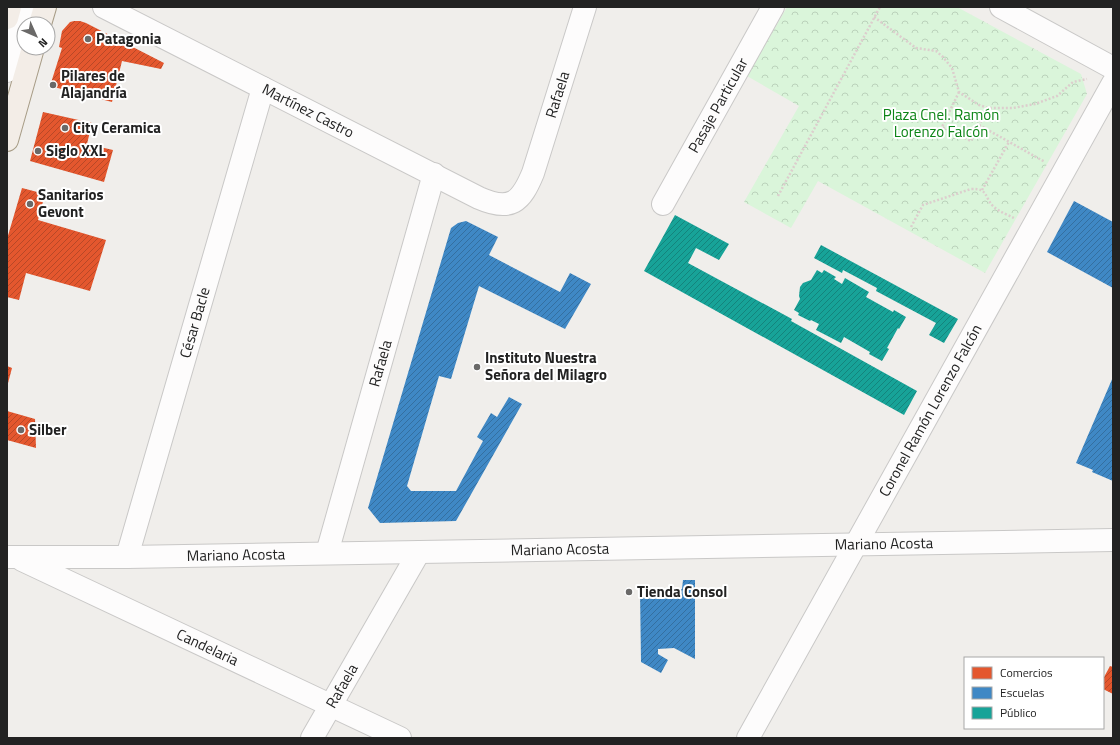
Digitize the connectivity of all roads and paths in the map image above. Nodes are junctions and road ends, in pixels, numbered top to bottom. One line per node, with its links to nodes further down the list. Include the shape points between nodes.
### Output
1 (10, 7): 8 (main road)
2 (26, 7): 12 (street)
3 (104, 7): 14 (street, Martínez Castro)
4 (585, 7): 25 (street, Rafaela, via 533,173 523,194)
5 (773, 7): 26 (street, Pasaje Particular)
6 (880, 7): 9 (path)
7 (1001, 7): 11 (street)
8 (7, 18)
9 (874, 18): 15 (path, via 916,48 936,51 943,57 952,68); 24 (path)
10 (30, 56): 16 (main road)
11 (1113, 68)
12 (7, 71)
13 (1103, 80): 17 (path, via 1073,82 1057,96 1035,104 1013,108); 21 (street, Coronel Ramón Lorenzo Falcón)
14 (263, 88): 22 (street, Martínez Castro); 34 (street, César Bacle)
15 (959, 92): 17 (path); 18 (path, via 942,127 971,141)
16 (13, 95): 19 (main road)
17 (988, 108): 18 (path)
18 (980, 125): 20 (path)
19 (7, 140)
20 (1009, 142): 21 (path); 23 (path)
21 (1063, 172): 28 (street, Coronel Ramón Lorenzo Falcón)
22 (434, 174): 25 (street, Martínez Castro, via 490,202 501,205); 32 (street, Rafaela)
23 (982, 190): 27 (path, via 971,189 923,205); 28 (path, via 996,209)
24 (778, 196)
25 (514, 201)
26 (663, 204)
27 (911, 226)
28 (1032, 228): 30 (street, Coronel Ramón Lorenzo Falcón)
29 (1113, 540): 30 (street, Mariano Acosta)
30 (856, 544): 31 (street, Mariano Acosta); 38 (street, Coronel Ramón Lorenzo Falcón)
31 (419, 552): 32 (street, Mariano Acosta); 35 (street, Rafaela)
32 (327, 553): 34 (street, Mariano Acosta)
33 (11, 557): 34 (street, Mariano Acosta); 35 (street, Candelaria)
34 (127, 557)
35 (330, 705): 36 (street, Rafaela); 37 (street, Candelaria)
36 (312, 738)
37 (400, 738)
38 (748, 738)

